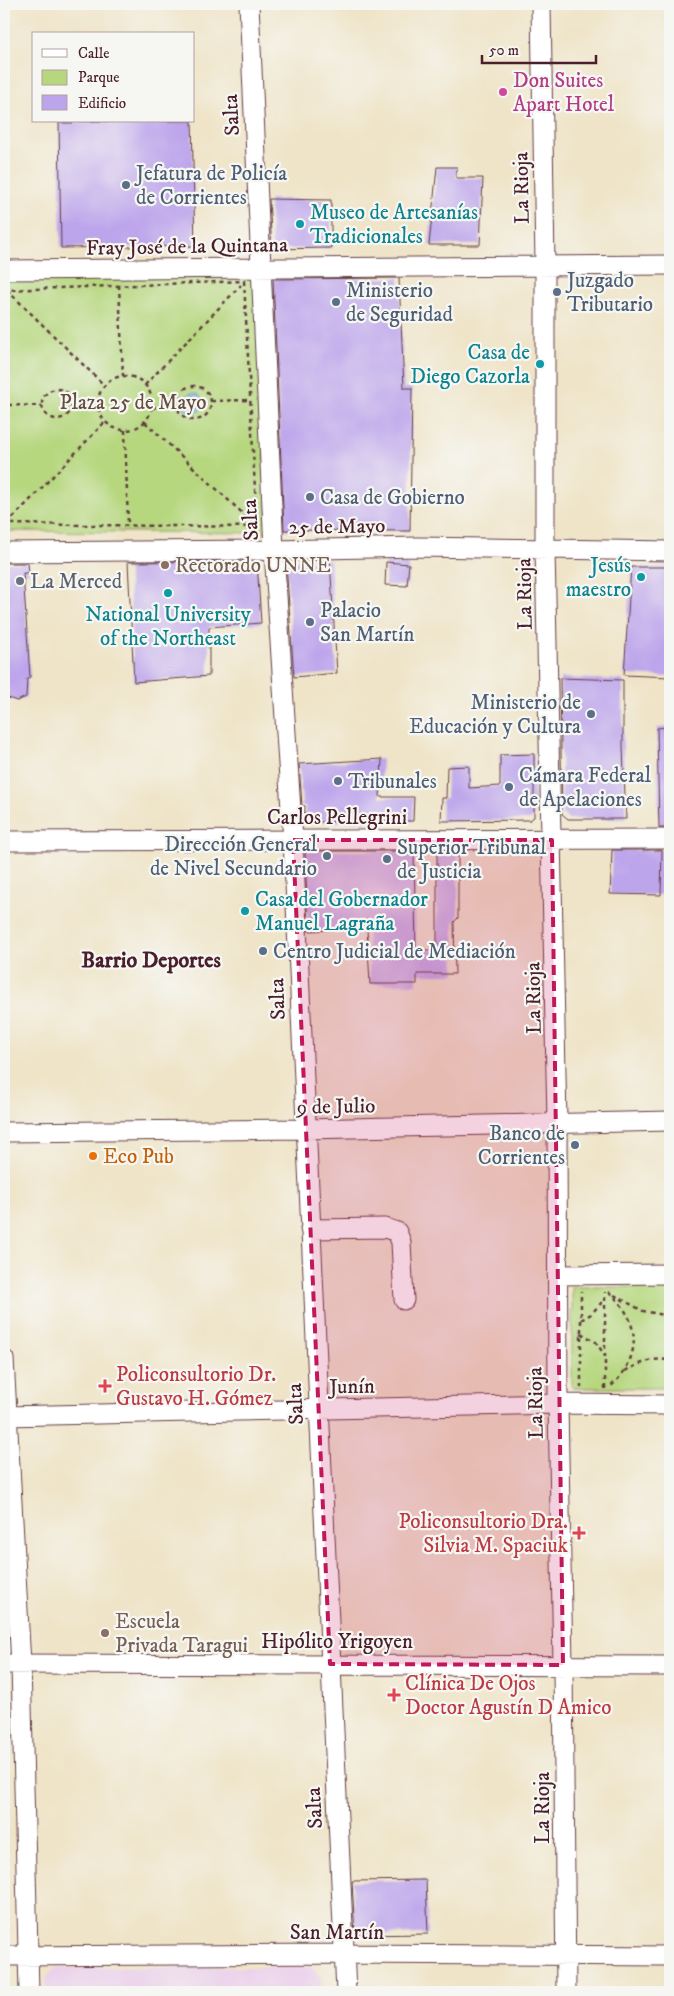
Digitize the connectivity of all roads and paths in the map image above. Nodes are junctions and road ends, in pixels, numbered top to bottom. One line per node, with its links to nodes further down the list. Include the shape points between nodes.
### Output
1 (249, 4): 5 (street, Salta)
2 (540, 4): 4 (street, La Rioja)
3 (670, 265): 4 (street, Fray José de la Quintana)
4 (545, 266): 5 (street, Fray José de la Quintana); 27 (street, La Rioja)
5 (262, 267): 6 (street, Fray José de la Quintana); 28 (street, Salta)
6 (4, 270)
7 (244, 281): 8 (path); 12 (path); 13 (path)
8 (119, 284): 9 (path); 10 (path)
9 (7, 290): 11 (path); 16 (path)
10 (122, 376): 11 (path); 12 (path, via 131,376)
11 (104, 385): 19 (path)
12 (145, 385): 20 (path, via 150,392)
13 (249, 400): 14 (path); 26 (path)
14 (210, 401): 15 (path, via 202,388 191,386); 15 (path, via 208,412 194,420 183,416)
15 (176, 402): 20 (path)
16 (8, 404): 18 (path); 24 (path)
17 (72, 404): 18 (path, via 69,413 60,418 50,418); 18 (path, via 65,391 56,389 47,393); 19 (path)
18 (42, 406)
19 (97, 406): 21 (path)
20 (152, 408): 22 (path)
21 (105, 422): 23 (path, via 112,428); 24 (path)
22 (145, 422): 23 (path); 26 (path)
23 (125, 430): 25 (path)
24 (6, 524): 25 (path)
25 (128, 526): 26 (path)
26 (257, 527)
27 (545, 549): 28 (street, 25 de Mayo); 29 (street, 25 de Mayo); 33 (street, La Rioja)
28 (274, 550): 30 (street, 25 de Mayo); 32 (street, Salta)
29 (670, 551)
30 (4, 552)
31 (670, 839): 33 (street, Carlos Pellegrini)
32 (293, 840): 33 (street, Carlos Pellegrini); 34 (street, Carlos Pellegrini); 37 (street, Salta)
33 (552, 840): 36 (street, La Rioja)
34 (4, 841)
35 (670, 1121): 36 (street, 9 de Julio)
36 (557, 1122): 37 (street, 9 de Julio); 41 (street, La Rioja)
37 (305, 1129): 38 (street, 9 de Julio); 39 (street, Salta)
38 (4, 1132)
39 (310, 1229): 45 (street, via 386,1228 397,1232 401,1242); 56 (street, Salta)
40 (670, 1274): 41 (street)
41 (557, 1275): 53 (street, La Rioja)
42 (581, 1289): 47 (path)
43 (610, 1293): 44 (path, via 605,1289); 46 (path, via 643,1311); 52 (path, via 624,1308 633,1326 632,1347)
44 (605, 1299): 47 (path); 49 (path)
45 (404, 1300)
46 (670, 1316)
47 (581, 1320): 48 (path)
48 (581, 1333): 49 (path, via 596,1342); 54 (path)
49 (606, 1358): 52 (path, via 604,1392)
50 (4, 1359): 57 (street)
51 (670, 1360): 52 (path, via 646,1362)
52 (625, 1371)
53 (558, 1404): 54 (street, Junín); 56 (street, Junín); 60 (street, La Rioja)
54 (581, 1404): 55 (street, Junín)
55 (670, 1405)
56 (318, 1409): 57 (street, Junín); 59 (street, Salta)
57 (5, 1416): 58 (street)
58 (12, 1664): 59 (street, Hipólito Yrigoyen); 64 (street)
59 (330, 1664): 60 (street, Hipólito Yrigoyen); 62 (street, Salta)
60 (564, 1665): 61 (street, Hipólito Yrigoyen); 65 (street, La Rioja)
61 (670, 1666)
62 (344, 1954): 64 (street, San Martín); 65 (street, San Martín); 68 (street, Salta)
63 (4, 1956): 64 (street, San Martín)
64 (28, 1956): 67 (street)
65 (565, 1956): 66 (street, San Martín); 69 (street, La Rioja)
66 (670, 1956)
67 (29, 1992)
68 (346, 1992)
69 (566, 1992)

